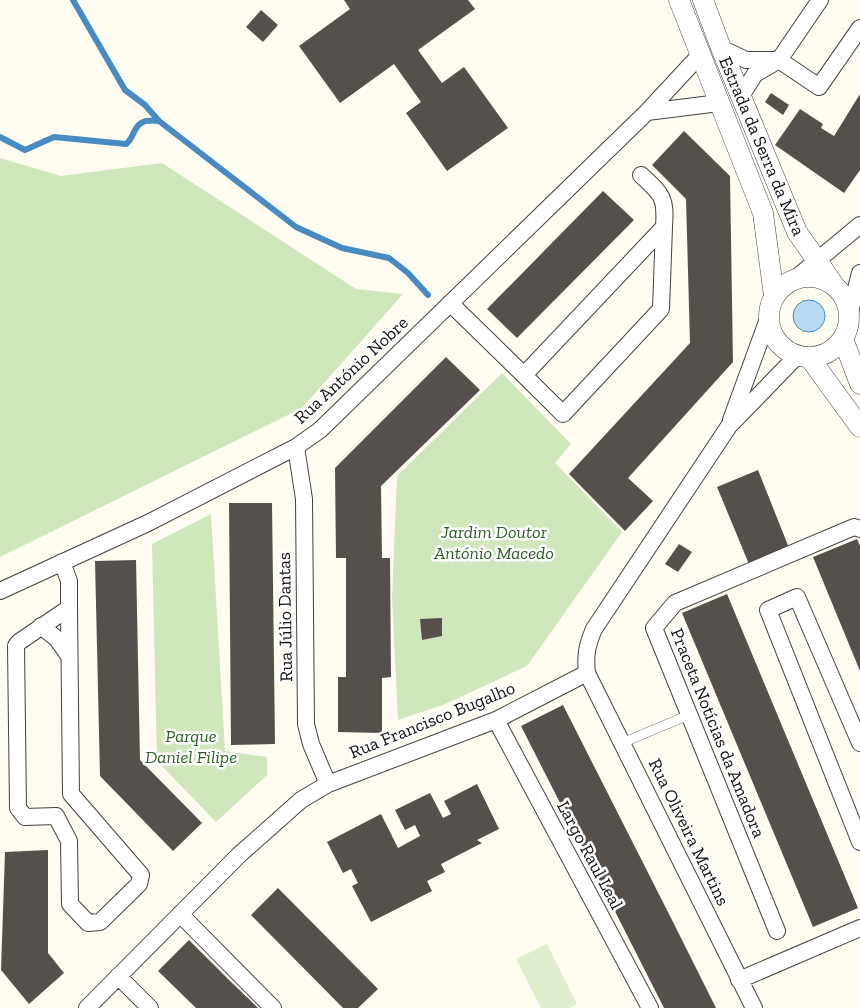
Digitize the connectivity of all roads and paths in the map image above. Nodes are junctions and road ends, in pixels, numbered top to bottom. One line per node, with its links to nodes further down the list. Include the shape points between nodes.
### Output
1 (679, 0): 6 (street, Estrada da Serra da Mira)
2 (703, 0): 5 (street, Estrada da Serra da Mira)
3 (820, 0): 7 (street)
4 (860, 28): 7 (street, via 819,87)
5 (721, 48): 7 (street, via 746,60); 8 (street, Estrada da Serra da Mira)
6 (700, 55): 9 (street, Estrada da Serra da Mira); 10 (street, Rua António Nobre)
7 (779, 60): 8 (street, via 755,74)
8 (741, 96): 14 (street, Estrada da Serra da Mira, via 797,232)
9 (719, 103): 10 (street); 18 (street, Estrada da Serra da Mira, via 763,213)
10 (647, 112): 19 (street, Rua António Nobre)
11 (641, 175): 13 (street, via 664,199)
12 (860, 225): 14 (street)
13 (664, 227): 24 (street); 24 (street, via 660,309 563,414)
14 (817, 260): 16 (street); 17 (street, Estrada da Serra da Mira)
15 (860, 273): 20 (street)
16 (796, 278): 17 (street, via 812,276); 18 (street, via 783,285)
17 (834, 284): 20 (street, via 845,299)
18 (774, 296): 21 (street)
19 (450, 303): 24 (street); 28 (street, Rua António Nobre, via 320,430)
20 (849, 316): 22 (street)
21 (768, 319): 23 (street, via 770,331 777,342 786,350); 26 (street)
22 (843, 339): 23 (street, via 822,355); 25 (street)
23 (803, 356): 26 (street); 27 (street)
24 (524, 375)
25 (860, 384)
26 (729, 426): 35 (street, via 594,629 587,644)
27 (860, 427)
28 (296, 447): 30 (street, Rua António Nobre, via 148,523); 40 (street, Rua Júlio Dantas, via 304,499 306,724)
29 (860, 529): 36 (street, Praceta Notícias da Amadora, via 854,527 675,603 654,628)
30 (62, 562): 31 (street, Rua António Nobre); 32 (street, via 69,581)
31 (0, 591)
32 (69, 608): 33 (street); 34 (street)
33 (41, 626): 34 (street, via 57,639); 42 (street, via 16,646 18,808 24,817)
34 (69, 656): 41 (street)
35 (587, 674): 37 (street, Rua Francisco Bugalho); 38 (street, Rua Oliveira Martins)
36 (689, 715): 38 (lane); 46 (street, Praceta Notícias da Amadora)
37 (496, 720): 40 (street, Rua Francisco Bugalho); 52 (street, Largo Raul Leal)
38 (622, 743): 48 (street, Rua Oliveira Martins)
39 (860, 743): 43 (street, via 797,598 768,610)
40 (328, 784): 44 (street, Rua Francisco Bugalho, via 283,813)
41 (71, 794): 42 (street, via 67,806); 42 (street, via 141,876 139,884 100,922 88,923 70,904 69,841)
42 (56, 816)
43 (860, 842)
44 (180, 914): 47 (street, Rua Francisco Bugalho); 51 (street)
45 (860, 928): 48 (street)
46 (777, 931)
47 (118, 976): 49 (street, Rua Francisco Bugalho); 50 (street)
48 (739, 980): 53 (street, Rua Oliveira Martins)
49 (87, 1008)
50 (150, 1008)
51 (273, 1008)
52 (650, 1008)
53 (754, 1008)

